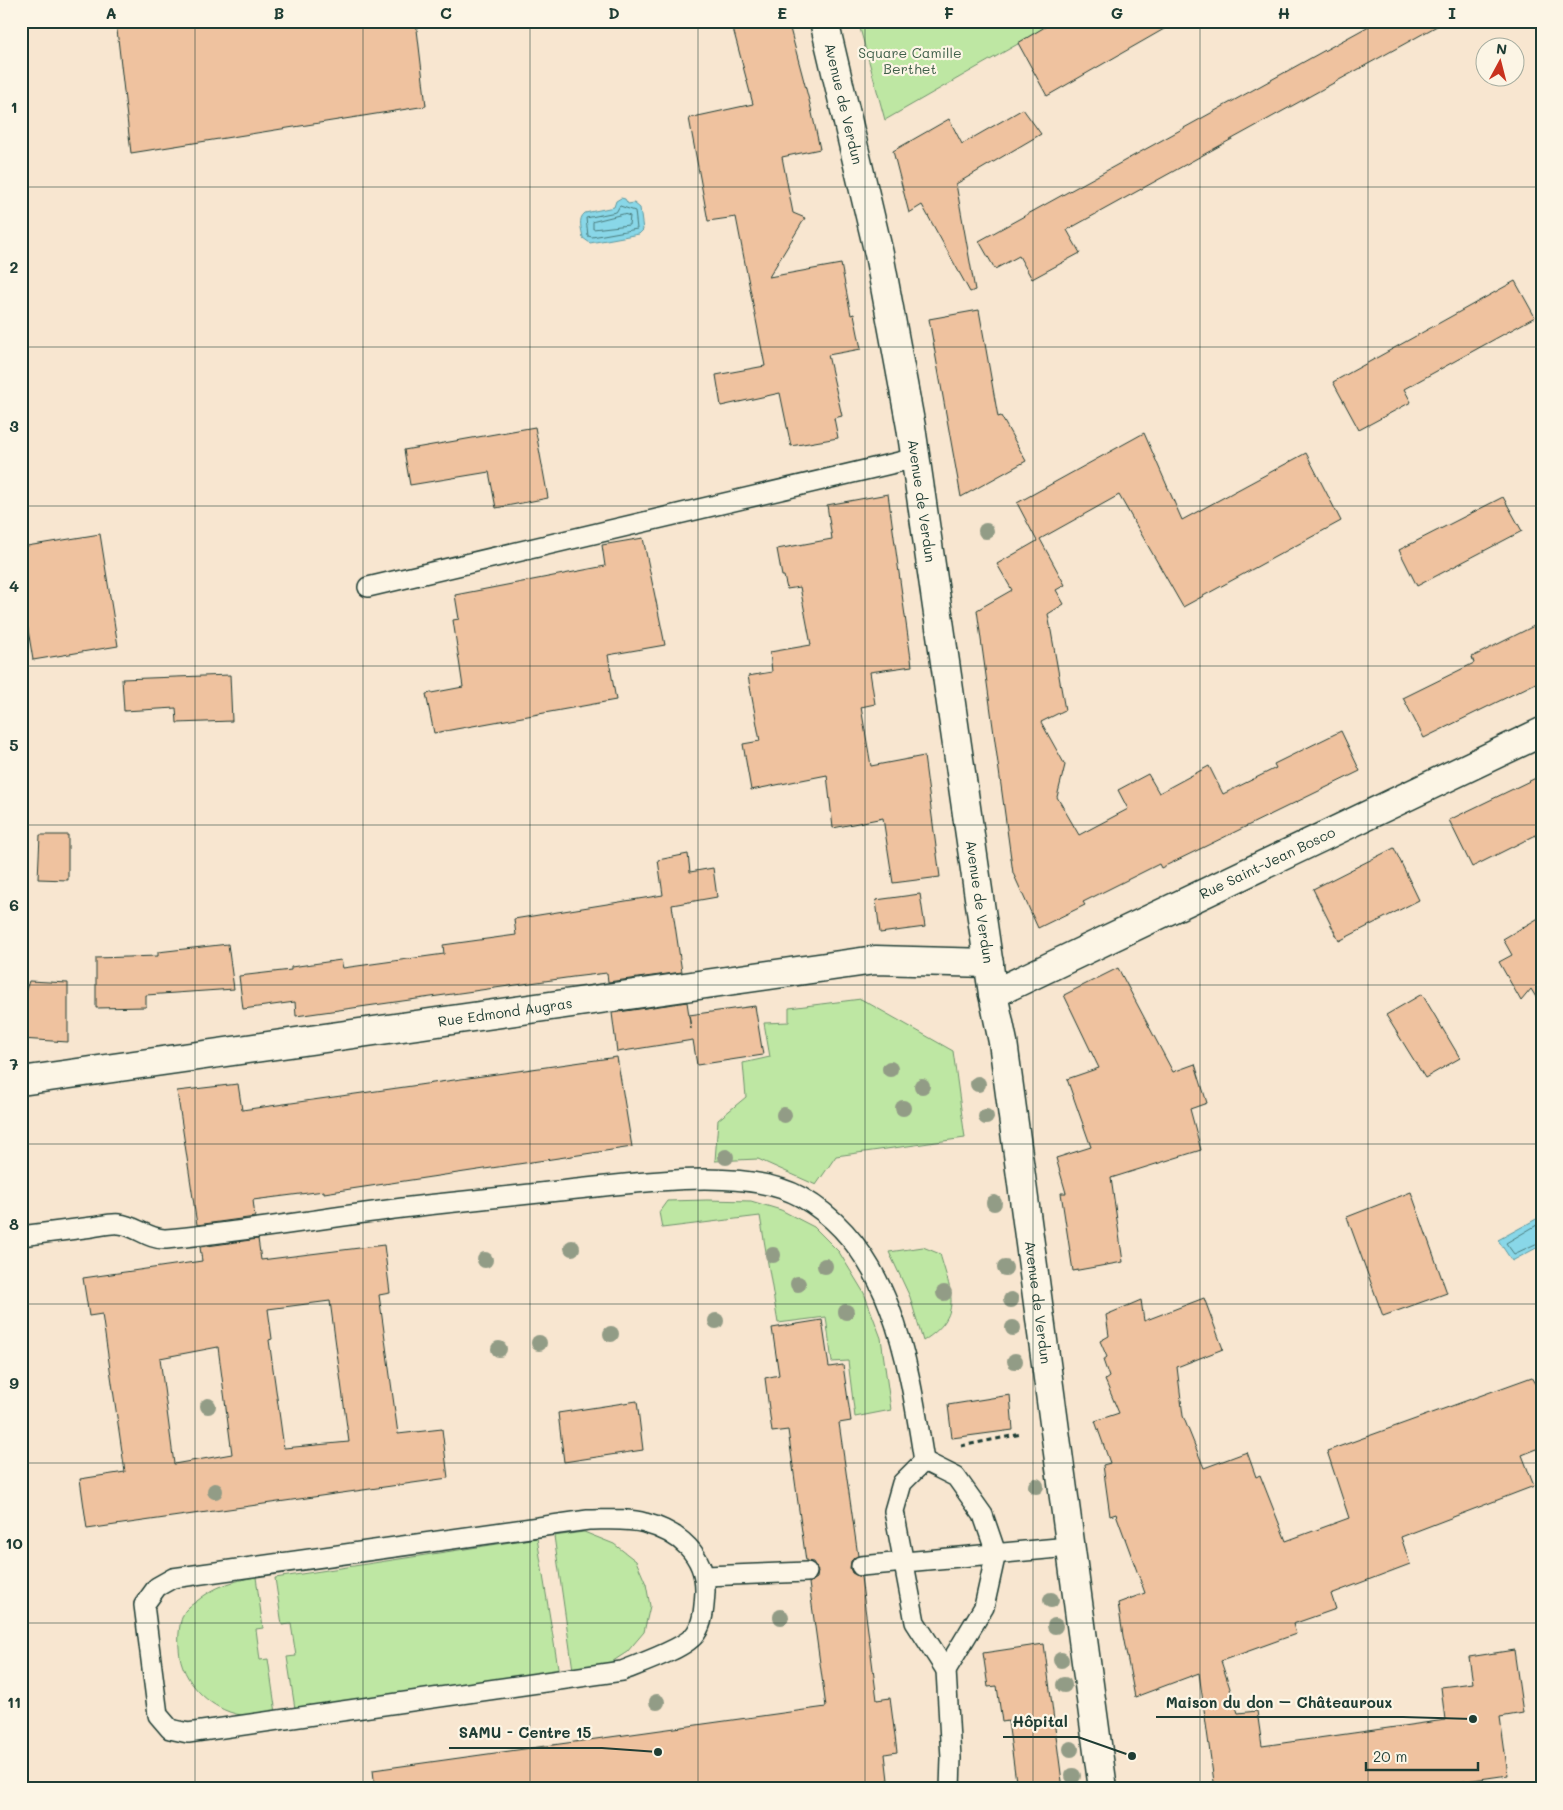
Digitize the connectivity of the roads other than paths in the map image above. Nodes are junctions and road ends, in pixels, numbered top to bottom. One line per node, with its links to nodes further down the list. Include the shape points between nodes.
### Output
1 (824, 21): 2 (main road, Avenue de Verdun, via 879,254)
2 (916, 458): 3 (lane); 5 (main road, Avenue de Verdun)
3 (368, 587)
4 (1542, 732): 6 (main road, Rue Saint-Jean Bosco)
5 (989, 962): 6 (main road, Avenue de Verdun); 7 (main road, Rue Edmond Augras, via 875,960)
6 (994, 994): 10 (main road, Avenue de Verdun)
7 (21, 1082)
8 (21, 1236): 9 (lane, via 120,1224 160,1239 275,1228 426,1205 641,1183 724,1179 775,1186 801,1197 824,1213 856,1246 879,1282 908,1365)
9 (924, 1461): 11 (lane, via 956,1477 983,1514); 12 (lane, via 902,1483 894,1511)
10 (1070, 1546): 11 (lane); 18 (main road, Avenue de Verdun)
11 (996, 1553): 12 (lane); 16 (lane, via 984,1607)
12 (902, 1562): 13 (lane); 16 (lane, via 915,1622)
13 (861, 1566)
14 (807, 1572): 15 (lane)
15 (705, 1576): 15 (lane, via 696,1556 676,1535 644,1522 588,1520 173,1578 157,1587 144,1605 158,1715 170,1729 188,1733 622,1671 666,1654 696,1634 704,1611)
16 (946, 1670): 17 (lane)
17 (950, 1789)
18 (1103, 1789)

